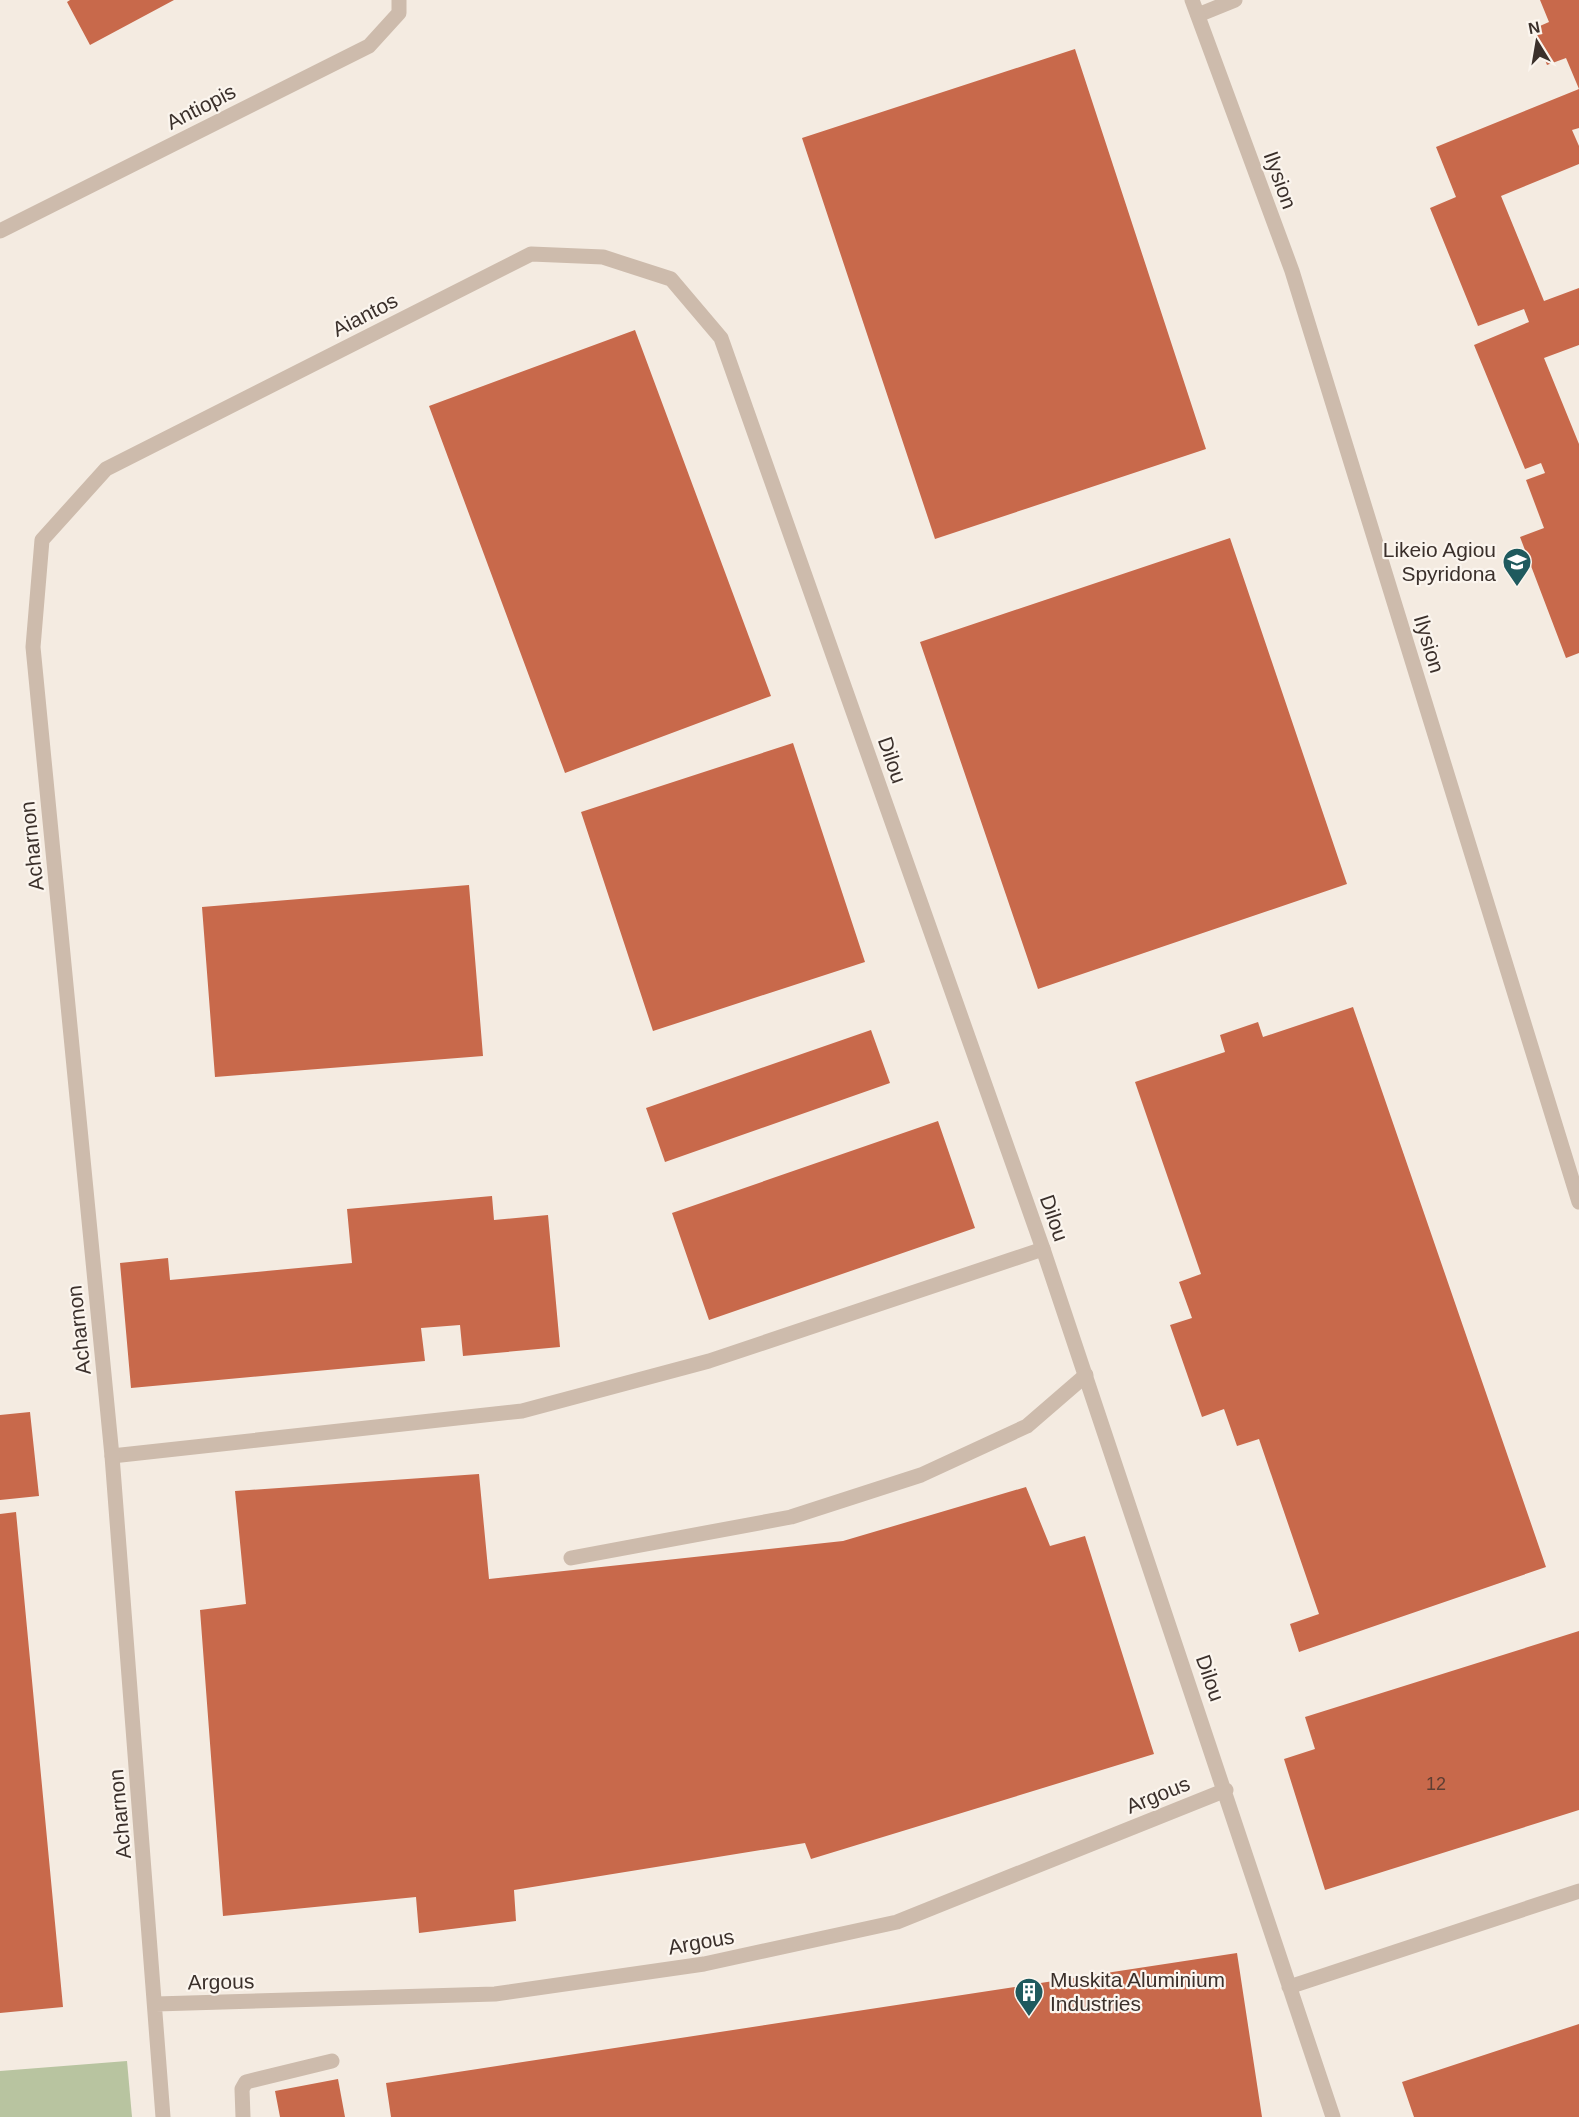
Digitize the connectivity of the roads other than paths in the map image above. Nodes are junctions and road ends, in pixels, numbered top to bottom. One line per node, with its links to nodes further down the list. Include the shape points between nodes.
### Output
1 (399, 0): 5 (street, Antiopis, via 399,13 369,46)
2 (1192, 0): 4 (street, Ilysion)
3 (1235, 0): 4 (street)
4 (1198, 15): 8 (street, Ilysion, via 1292,271)
5 (0, 231)
6 (721, 338): 7 (street, Aiantos, via 671,279 603,257 531,254 106,469); 9 (street, Dilou)
7 (42, 540): 11 (street, Acharnon, via 33,647)
8 (1579, 1202)
9 (1043, 1249): 10 (street, Dilou); 11 (street, via 709,1361 522,1411)
10 (1086, 1375): 12 (street, via 1028,1426 921,1475 792,1516); 13 (street, Dilou)
11 (112, 1456): 16 (street, Acharnon)
12 (571, 1558)
13 (1226, 1790): 15 (street, Dilou); 16 (street, Argous, via 897,1922 704,1964 495,1994)
14 (1579, 1891): 15 (street)
15 (1289, 1987): 20 (street, Dilou)
16 (156, 2004): 18 (street, Acharnon)
17 (332, 2061): 19 (street, via 246,2082 242,2089)
18 (163, 2117)
19 (243, 2117)
20 (1333, 2117)

